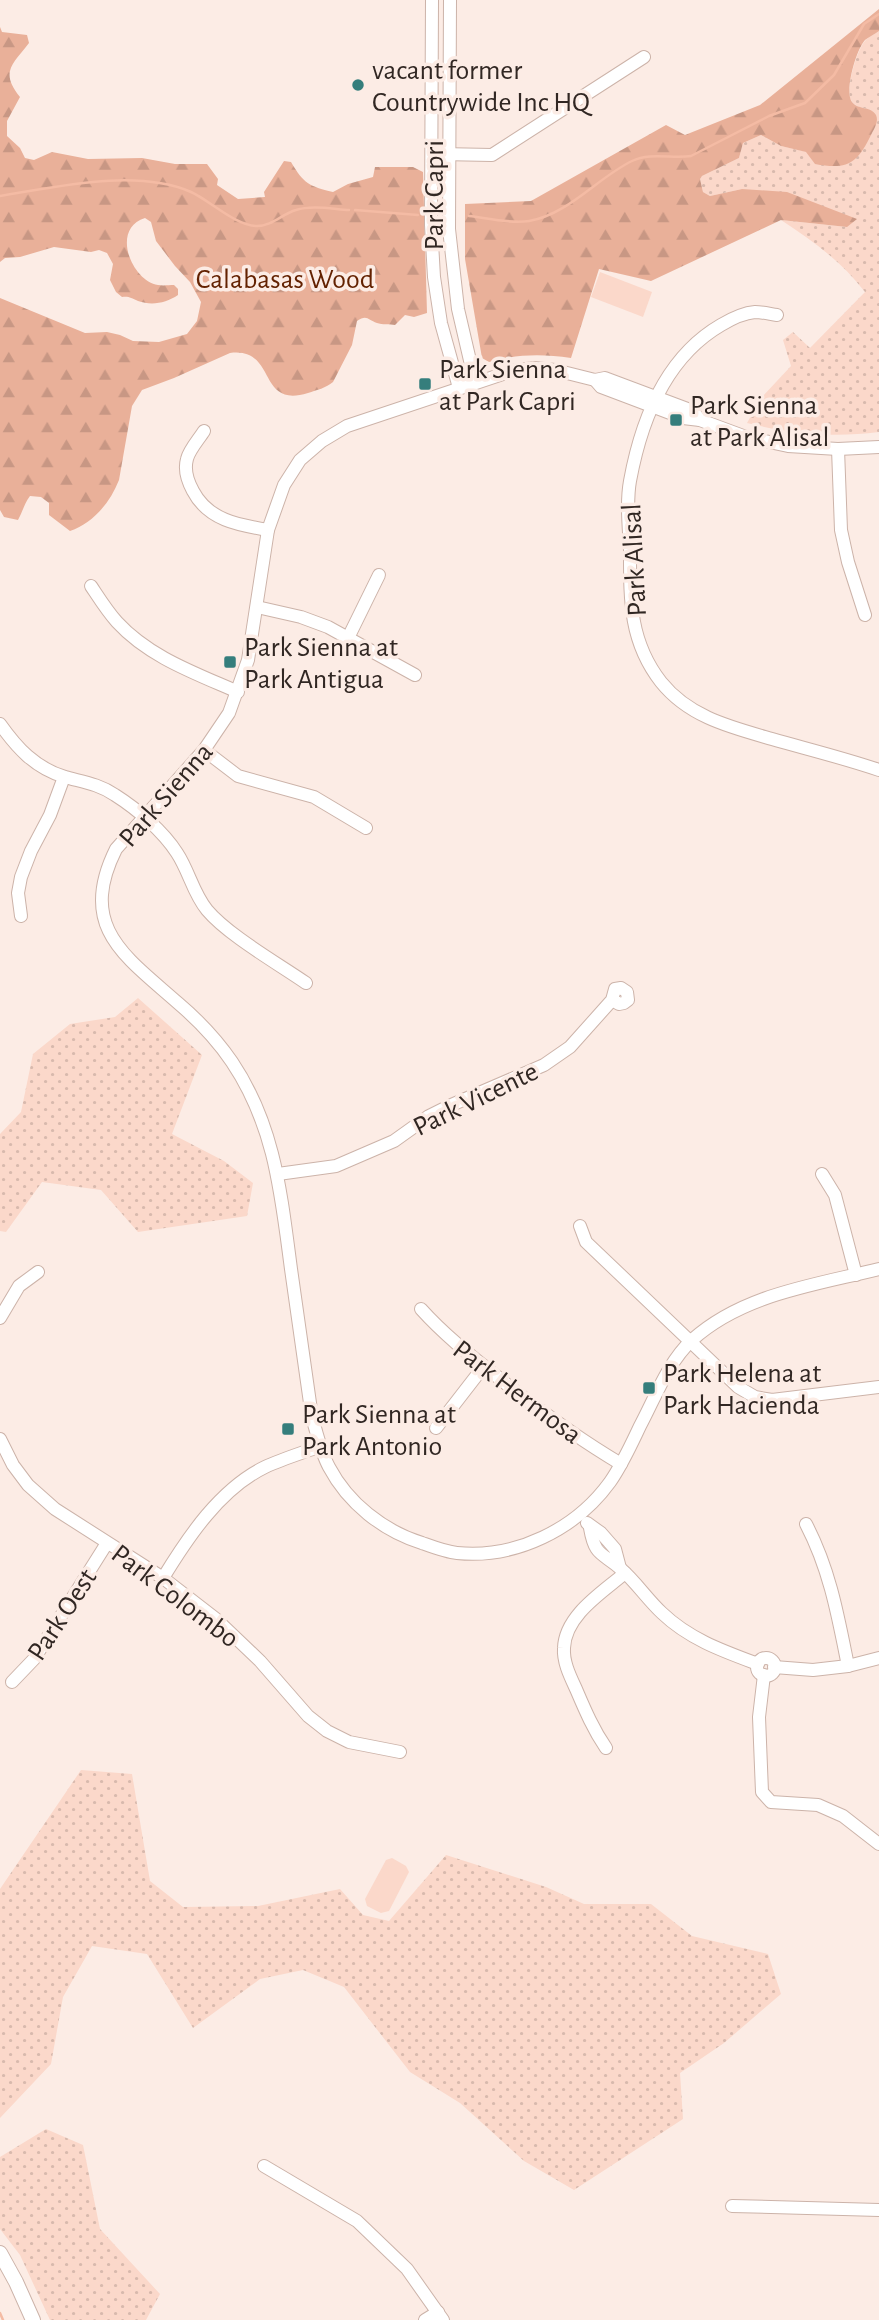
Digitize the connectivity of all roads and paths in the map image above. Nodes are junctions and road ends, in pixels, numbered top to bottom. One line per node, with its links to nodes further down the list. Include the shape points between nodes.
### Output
1 (432, 0): 5 (street, Park Capri)
2 (450, 0): 4 (street, Park Capri)
3 (644, 57): 4 (street, via 492,155)
4 (448, 154): 5 (street); 7 (street, Park Capri, via 452,269)
5 (433, 155): 8 (street, Park Capri, via 434,277)
6 (776, 315): 9 (street, Park Alisal, via 755,312 712,331 680,359)
7 (475, 382): 8 (street, Park Sienna); 9 (street, Park Sienna, via 534,368 555,370)
8 (459, 388): 13 (street, Park Sienna, via 347,426 322,441 300,460 284,485)
9 (655, 402): 12 (street, Park Sienna, via 683,418 700,419 746,437); 23 (street, Park Alisal, via 629,484 630,610 639,645 660,681 682,704 714,722)
10 (204, 431): 13 (street, via 187,459 188,481 198,500 216,516)
11 (879, 446): 12 (street, Park Sienna)
12 (838, 449): 17 (street, via 841,530)
13 (268, 530): 16 (street, Park Sienna)
14 (379, 575): 18 (street)
15 (91, 586): 20 (street, via 116,622 148,648 180,668)
16 (257, 607): 18 (street, via 301,617); 20 (street, Park Sienna)
17 (865, 615)
18 (348, 638): 19 (street)
19 (415, 675)
20 (238, 692): 22 (street, Park Sienna)
21 (0, 724): 24 (street, via 23,754)
22 (204, 750): 25 (street, Park Sienna); 26 (street, via 238,776 314,797)
23 (879, 771)
24 (64, 777): 25 (street, via 101,786); 27 (street, via 21,877)
25 (142, 817): 28 (street, via 170,844 206,908 219,922); 30 (street, Park Sienna, via 107,868 102,906 106,923 129,961 198,1021 232,1062 267,1131)
26 (366, 828)
27 (21, 916)
28 (306, 983)
29 (612, 1000): 30 (street, Park Vicente, via 570,1046 544,1065 449,1106 394,1141 336,1166)
30 (278, 1174): 43 (street, Park Sienna, via 312,1417)
31 (822, 1174): 35 (street, via 835,1195)
32 (580, 1226): 38 (street, via 586,1242)
33 (879, 1269): 35 (street, Park Sienna)
34 (38, 1272): 37 (street, via 19,1286)
35 (856, 1275): 38 (street, Park Sienna, via 744,1305)
36 (421, 1309): 39 (street, Park Hermosa)
37 (0, 1318)
38 (690, 1341): 40 (street, via 738,1387 755,1397 772,1400); 44 (street, Park Sienna, via 673,1364)
39 (484, 1366): 41 (street); 44 (street, Park Hermosa, via 556,1422)
40 (879, 1387)
41 (436, 1428)
42 (0, 1439): 48 (street, Park Colombo, via 27,1485)
43 (321, 1447): 45 (street, Park Sienna, via 329,1467 360,1508 387,1528 457,1553 518,1547 550,1535); 52 (street, via 263,1468 239,1484 193,1532)
44 (621, 1464): 45 (street, Park Sienna)
45 (580, 1515): 47 (street)
46 (806, 1524): 54 (street, via 821,1552)
47 (590, 1528): 49 (street); 50 (street)
48 (107, 1543): 52 (street, Park Colombo); 56 (street, Park Oest, via 34,1659)
49 (611, 1544): 50 (street); 51 (street)
50 (600, 1553): 51 (street)
51 (623, 1571): 55 (street, via 663,1615 703,1643); 57 (street, via 583,1609 564,1645 570,1675)
52 (163, 1578): 58 (street, Park Colombo, via 216,1619 327,1731 349,1742)
53 (879, 1658): 54 (street)
54 (848, 1666): 55 (street)
55 (765, 1669): 59 (street, via 758,1717 762,1792 771,1802 818,1805 842,1816)
56 (12, 1682)
57 (606, 1748)
58 (400, 1752)
59 (879, 1844)
60 (264, 2166): 64 (street, via 356,2221 407,2269)
61 (732, 2206): 62 (street)
62 (879, 2210)
63 (0, 2253): 65 (main road)
64 (440, 2316): 66 (street)
65 (33, 2320)
66 (425, 2320)

